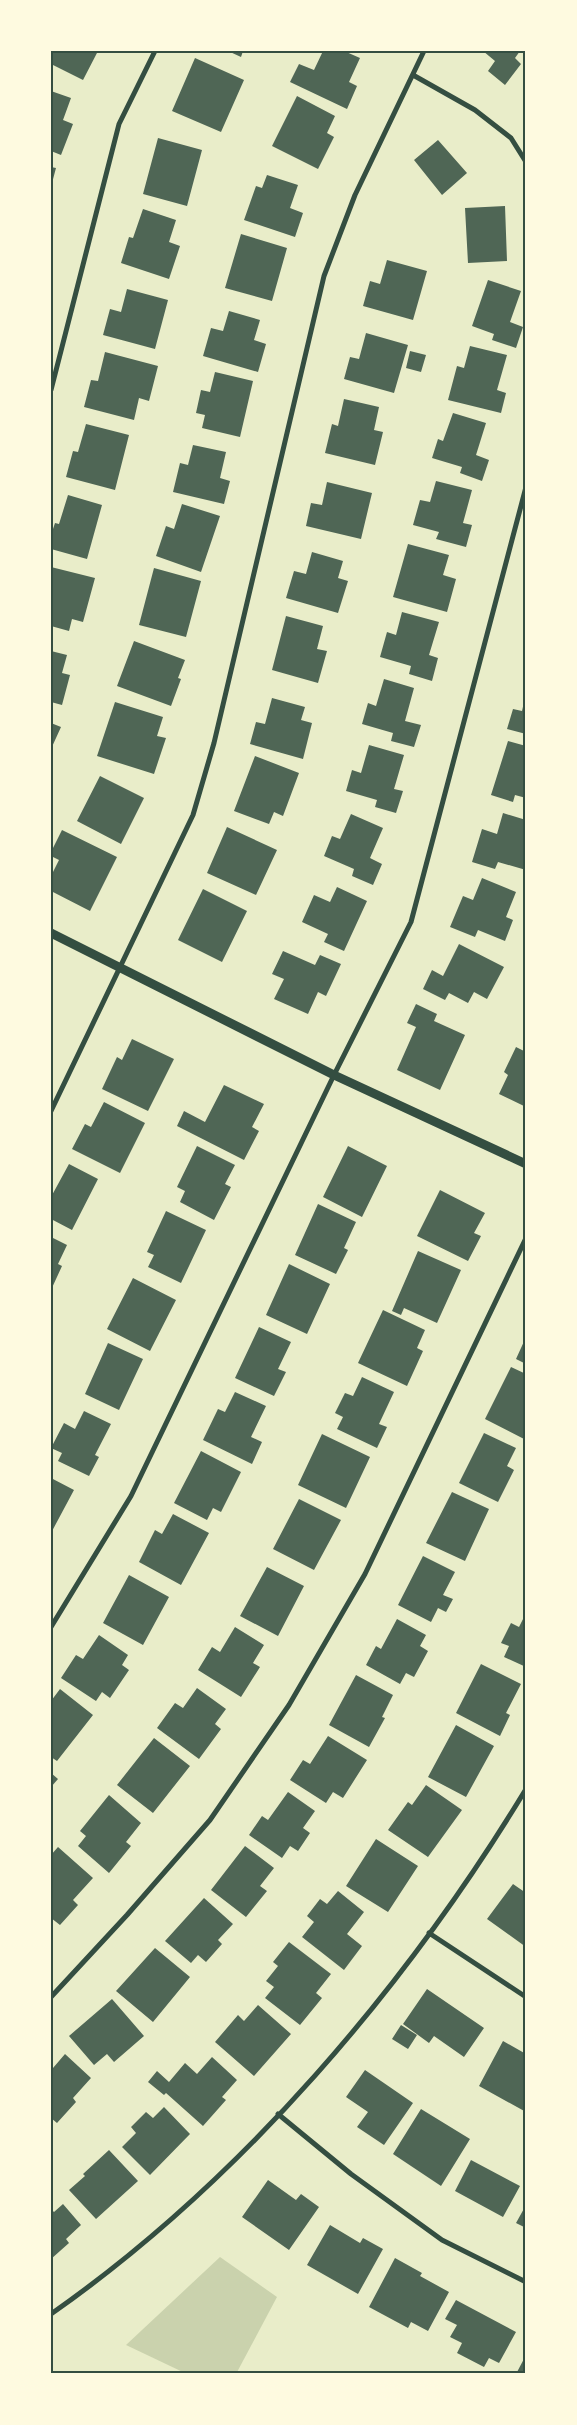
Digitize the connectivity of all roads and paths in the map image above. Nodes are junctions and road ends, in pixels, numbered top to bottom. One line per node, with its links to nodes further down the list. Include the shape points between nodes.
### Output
1 (154, 51): 5 (street, via 120,124)
2 (424, 51): 3 (street)
3 (413, 74): 4 (street, via 474,110 510,138); 8 (street, via 354,195 324,276 214,743 193,815)
4 (526, 162)
5 (51, 390)
6 (526, 487): 9 (street, via 411,922)
7 (51, 934): 8 (street)
8 (120, 967): 9 (street); 10 (street)
9 (334, 1075): 11 (street); 13 (street, via 131,1496)
10 (51, 1111)
11 (526, 1164)
12 (526, 1238): 16 (street, via 365,1574 289,1705 210,1820)
13 (51, 1627)
14 (526, 1789): 15 (street)
15 (430, 1934): 17 (street); 18 (street, via 351,2035)
16 (51, 1997)
17 (526, 1997)
18 (278, 2114): 19 (street, via 351,2174 442,2240); 20 (street, via 201,2194 88,2289)
19 (526, 2282)
20 (51, 2314)

